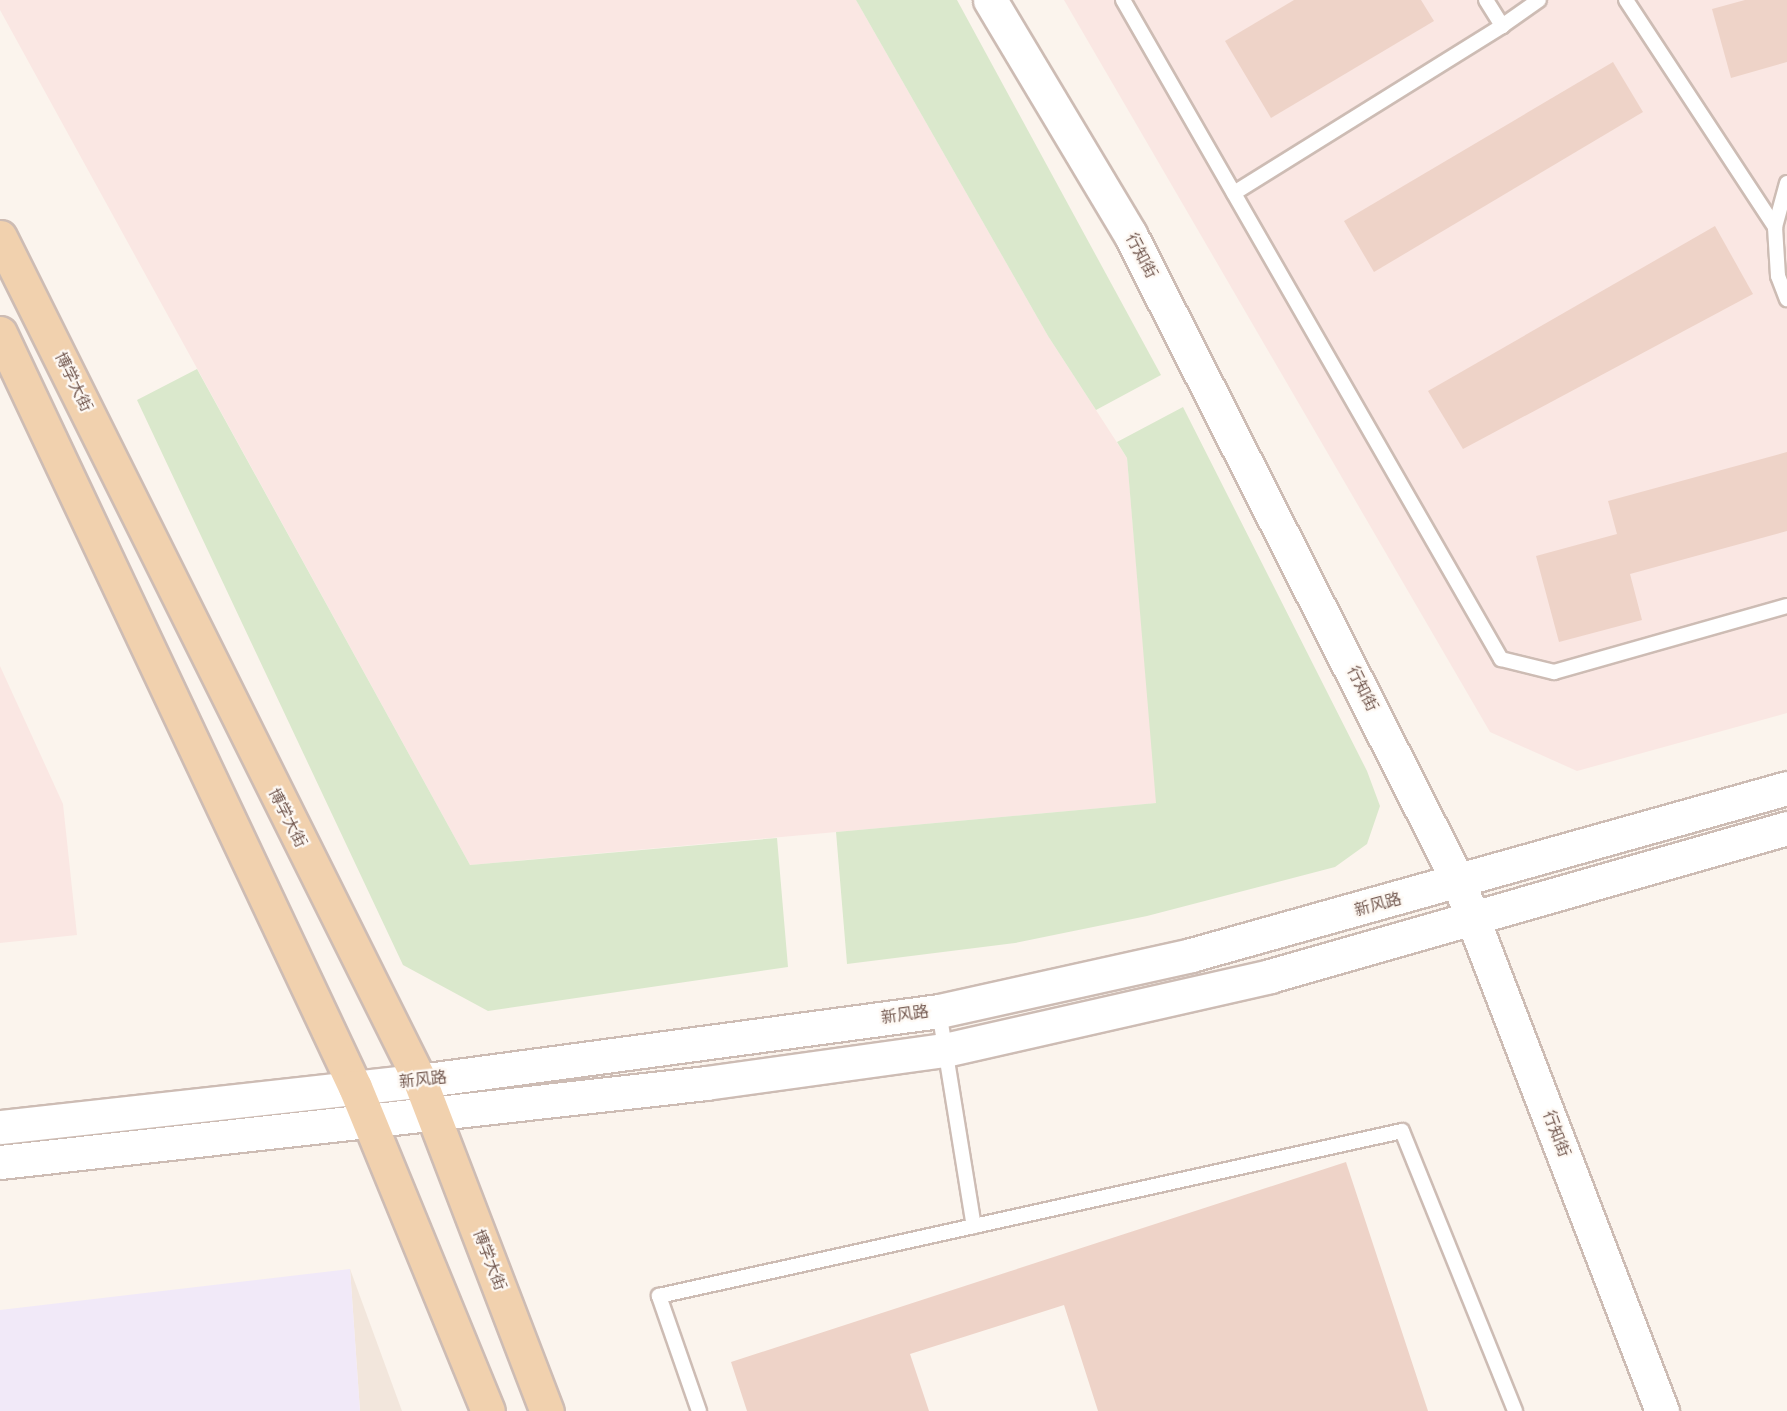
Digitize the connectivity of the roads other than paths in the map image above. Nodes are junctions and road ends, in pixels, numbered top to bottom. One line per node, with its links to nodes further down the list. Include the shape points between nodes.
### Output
1 (990, 0): 16 (main road, 行知街, via 1130,234)
2 (1123, 0): 8 (lane)
3 (1486, 0): 6 (lane)
4 (1539, 0): 6 (lane)
5 (1626, 0): 9 (lane)
6 (1502, 26): 8 (lane)
7 (1787, 183): 9 (lane)
8 (1234, 193): 13 (lane, via 1501,659 1554,672)
9 (1775, 227): 11 (lane, via 1778,276)
10 (0, 237): 20 (main road, 博学大街)
11 (1787, 299)
12 (0, 333): 21 (main road)
13 (1787, 606)
14 (1787, 788): 16 (main road, 新风路)
15 (1787, 828): 17 (main road)
16 (1459, 883): 17 (main road, 行知街); 18 (main road, 新风路, via 1191,955)
17 (1473, 919): 19 (main road, via 1210,991); 31 (main road, 行知街)
18 (939, 1011): 19 (lane); 20 (main road, 新风路)
19 (945, 1050): 22 (main road); 26 (lane)
20 (420, 1081): 21 (main road, 新风路); 22 (main road, 博学大街)
21 (355, 1087): 23 (main road); 24 (main road, 新风路)
22 (433, 1114): 23 (main road); 28 (main road, 博学大街)
23 (369, 1120): 25 (main road); 27 (main road)
24 (0, 1127)
25 (0, 1162)
26 (974, 1226): 29 (lane, via 659,1296); 30 (lane, via 1402,1131)
27 (488, 1411)
28 (547, 1411)
29 (699, 1411)
30 (1515, 1411)
31 (1662, 1411)

